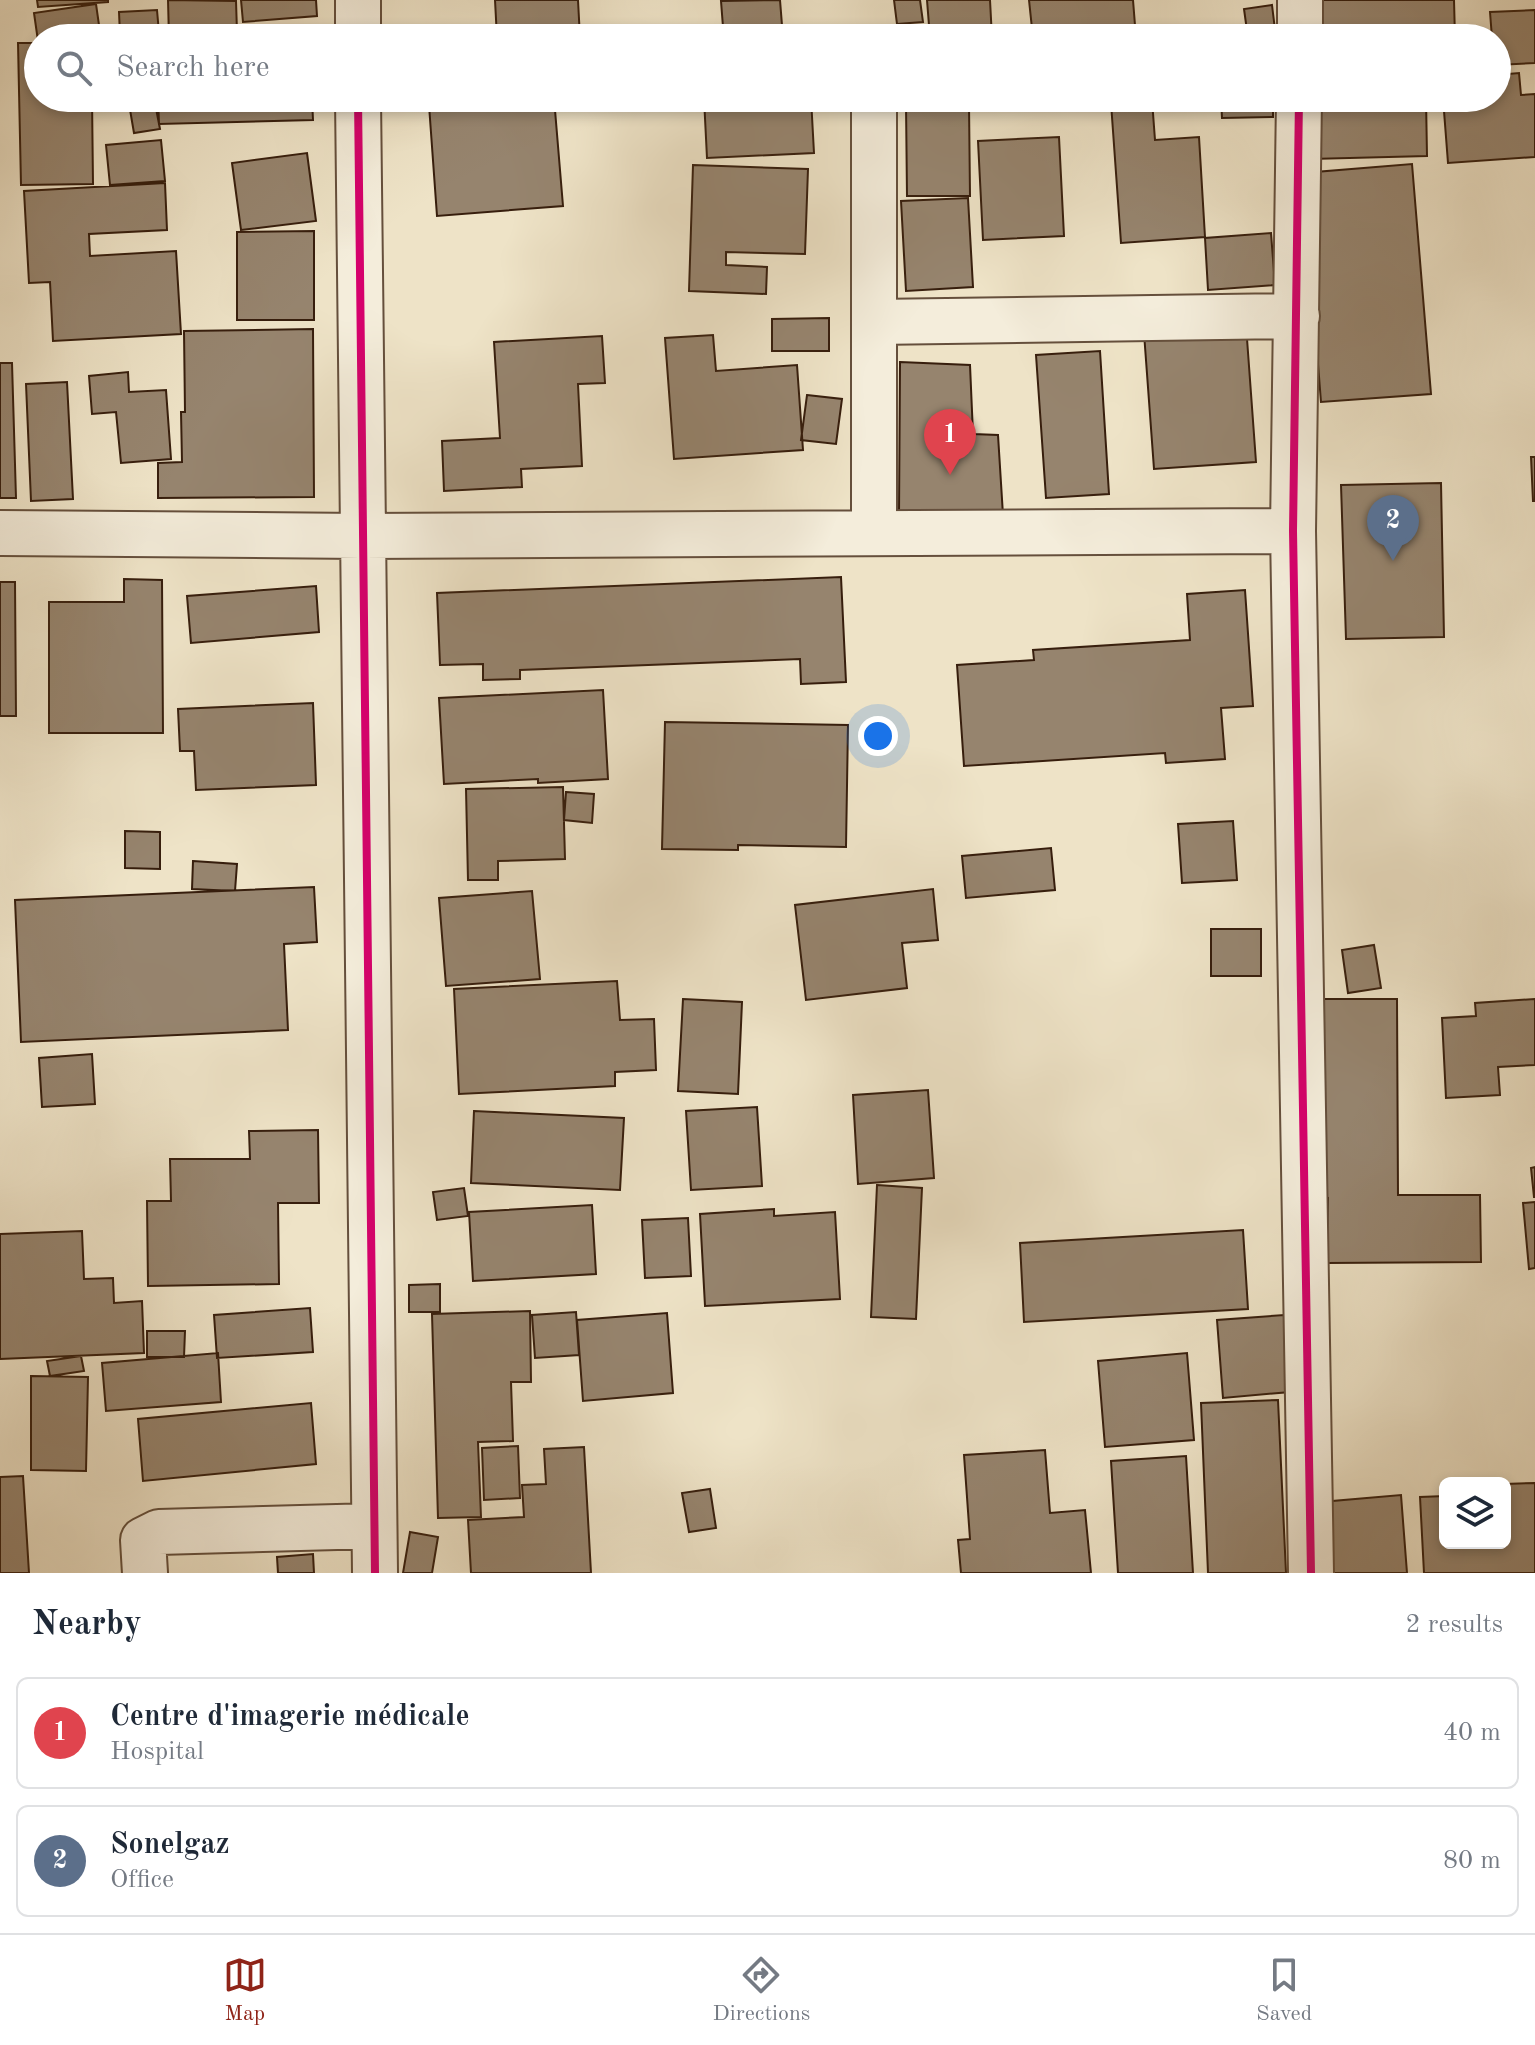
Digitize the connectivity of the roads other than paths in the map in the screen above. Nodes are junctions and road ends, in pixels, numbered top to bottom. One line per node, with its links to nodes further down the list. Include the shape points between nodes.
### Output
1 (358, 0): 3 (street)
2 (1300, 0): 4 (street)
3 (358, 24)
4 (1300, 24)
5 (358, 112): 13 (street)
6 (874, 112): 9 (street)
7 (1299, 112): 8 (street)
8 (1297, 316): 9 (street); 10 (street)
9 (875, 322): 11 (street)
10 (1293, 531): 11 (street); 17 (street)
11 (874, 532): 13 (street)
12 (0, 533): 13 (street)
13 (362, 536): 14 (street)
14 (374, 1526): 15 (street, via 159,1532 143,1540); 16 (street)
15 (145, 1573)
16 (375, 1573)
17 (1311, 1573)

